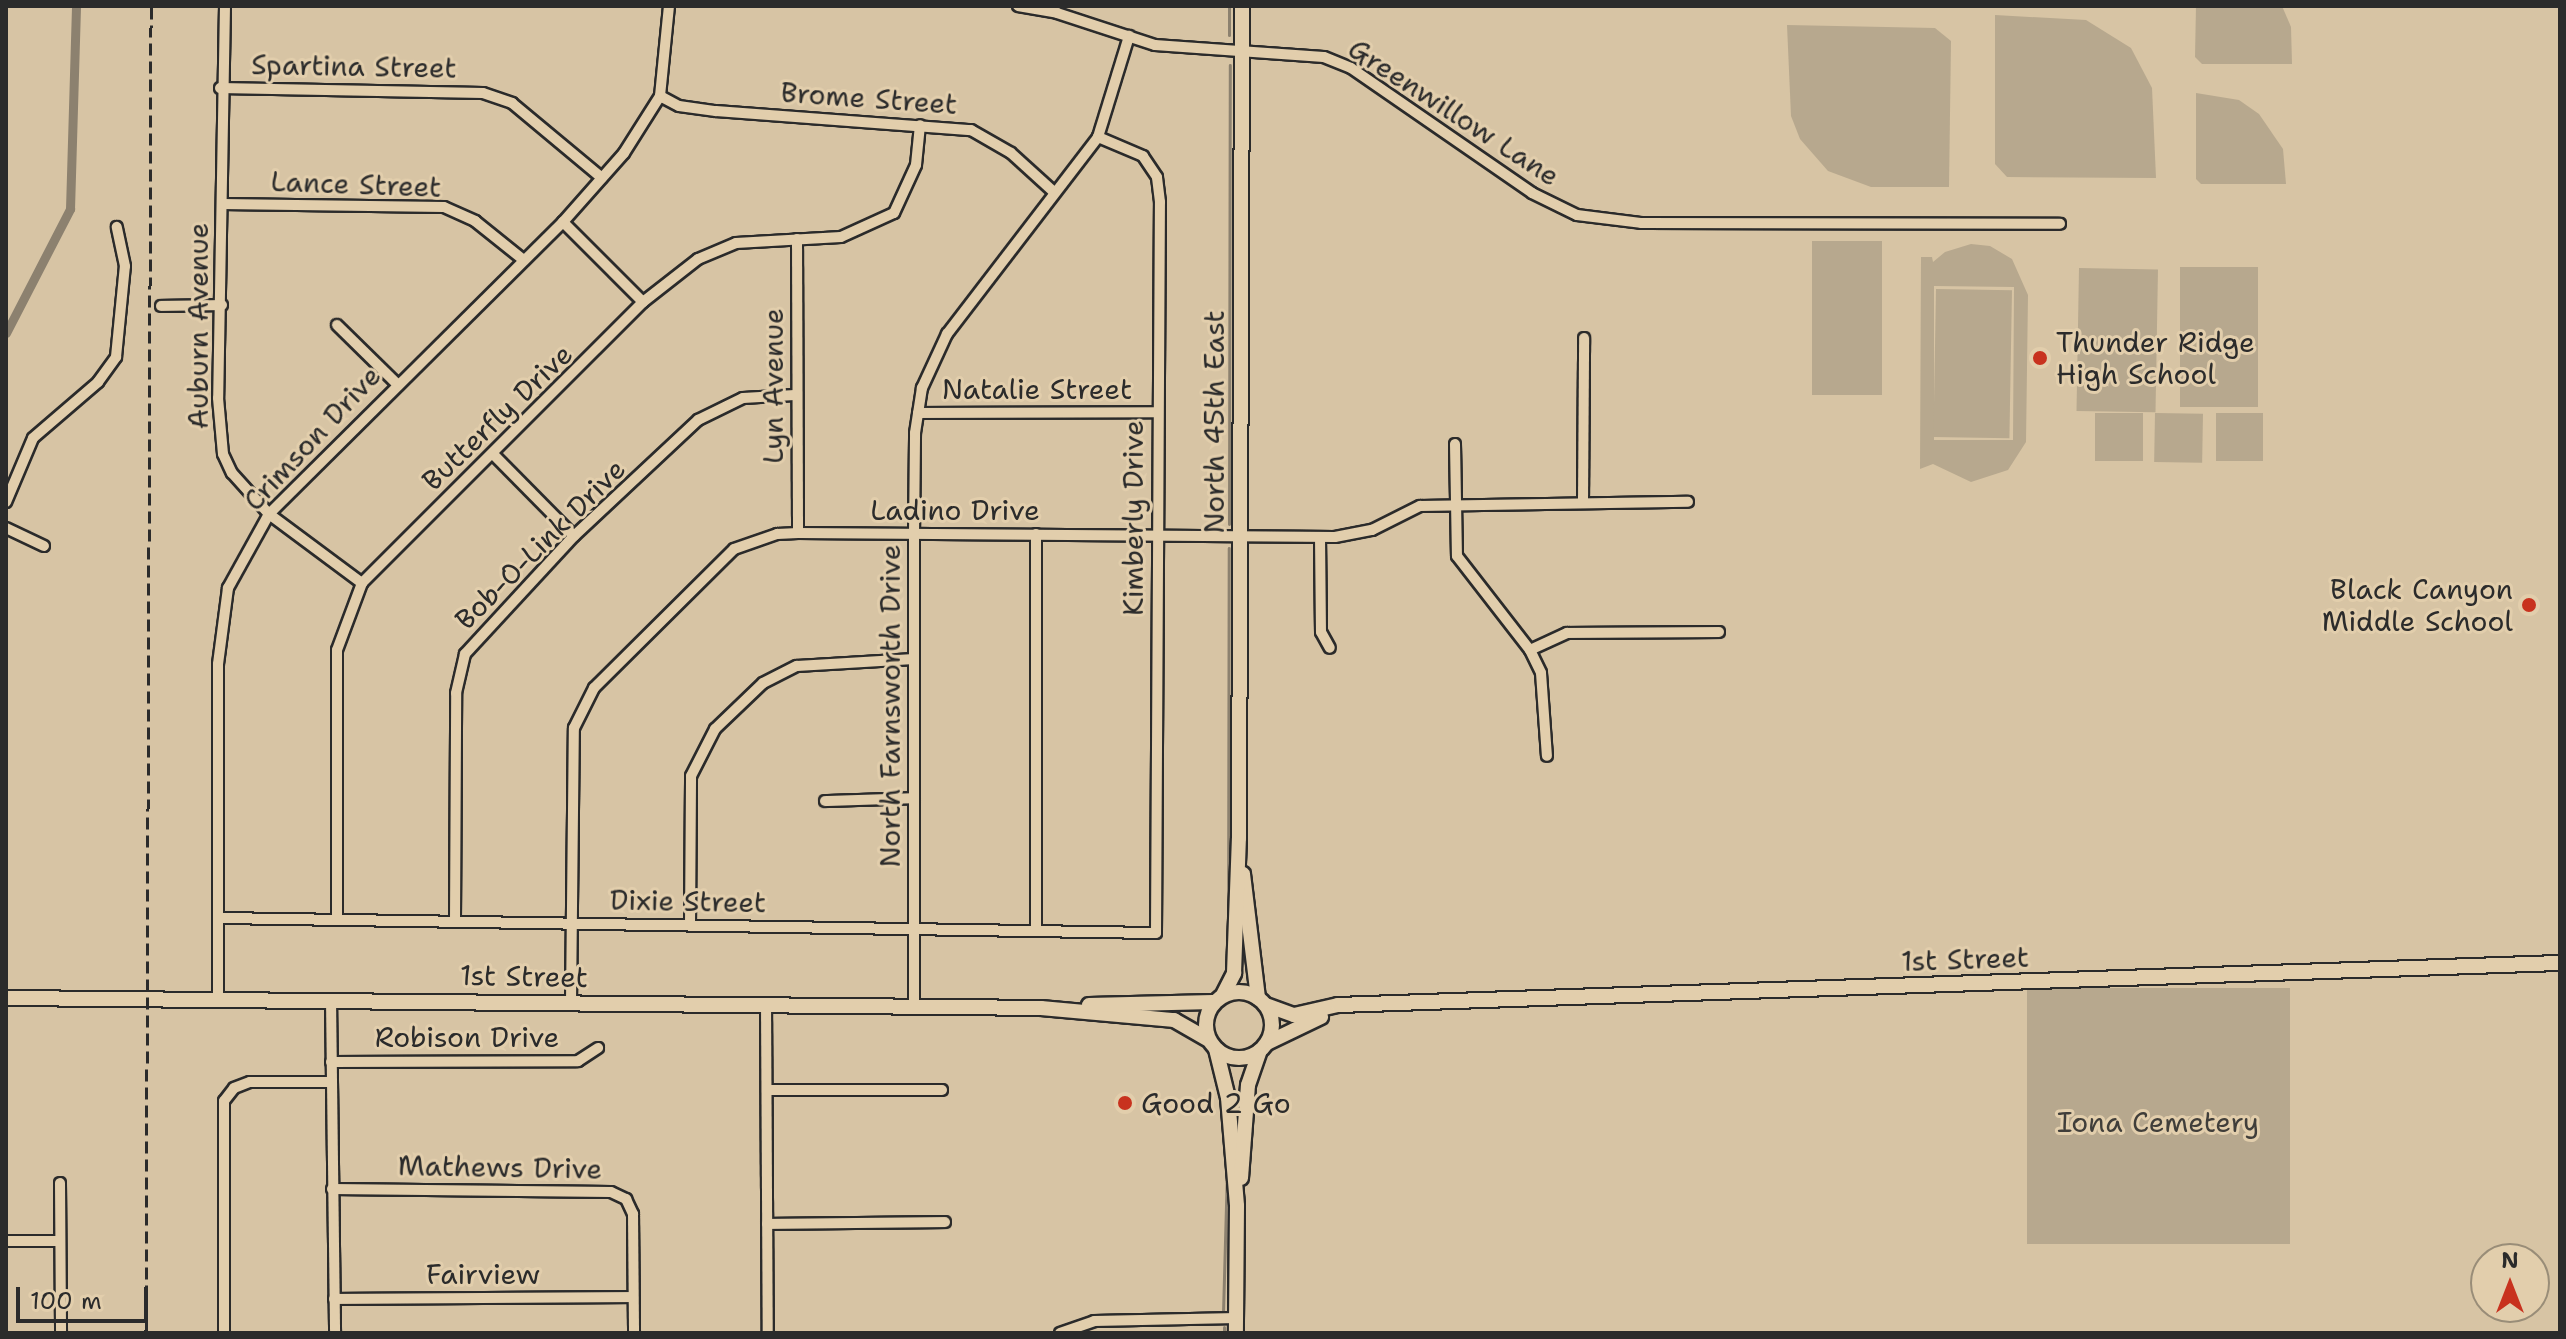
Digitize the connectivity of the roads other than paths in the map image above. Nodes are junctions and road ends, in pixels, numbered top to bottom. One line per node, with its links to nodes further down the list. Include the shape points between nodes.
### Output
1 (225, 6): 7 (street, Auburn Avenue)
2 (669, 6): 8 (street, Crimson Drive)
3 (1018, 6): 5 (street, Greenwillow Lane)
4 (1242, 6): 6 (main road, North 45th East)
5 (1129, 36): 6 (street, Greenwillow Lane, via 1192,51); 10 (street, North Farnsworth Drive)
6 (1241, 53): 15 (street, Greenwillow Lane, via 1324,57 1351,68 1532,193 1577,215 1641,223); 40 (main road, North 45th East)
7 (220, 88): 11 (street, Spartina Street, via 483,93 512,103); 13 (street, Auburn Avenue)
8 (660, 96): 9 (street, Brome Street, via 679,106 716,111); 11 (street, Crimson Drive)
9 (920, 125): 12 (street, Brome Street, via 945,125 985,136); 17 (street, Butterfly Drive, via 916,165 894,213 841,237)
10 (1098, 137): 12 (street, North Farnsworth Drive); 26 (street, Kimberly Drive, via 1143,156 1157,177)
11 (602, 178): 14 (street, Crimson Drive)
12 (1055, 193): 27 (street, North Farnsworth Drive, via 947,334 930,368)
13 (222, 204): 18 (street, Lance Street, via 444,207 475,221); 20 (street, Auburn Avenue)
14 (563, 222): 18 (street, Crimson Drive); 19 (street)
15 (2060, 224)
16 (117, 227): 31 (street, via 125,266 116,357 98,382 33,438)
17 (797, 239): 19 (street, Butterfly Drive, via 736,243 711,251); 25 (street, Lyn Avenue)
18 (521, 258): 24 (street, Crimson Drive)
19 (643, 302): 29 (street, Butterfly Drive)
20 (222, 305): 21 (street); 34 (street, Auburn Avenue, via 218,398 223,454 232,473)
21 (161, 306)
22 (337, 325): 24 (street)
23 (1584, 338): 30 (street)
24 (396, 383): 34 (street, Crimson Drive)
25 (795, 395): 36 (street, Lyn Avenue); 41 (street, Bob-O-Link Drive, via 743,398 698,420)
26 (1157, 412): 27 (street, Natalie Street); 39 (street, Kimberly Drive)
27 (918, 413): 37 (street, North Farnsworth Drive)
28 (1455, 444): 33 (street)
29 (495, 456): 41 (street); 44 (street, Butterfly Drive)
30 (1583, 501): 32 (street, Ladino Drive); 33 (street, Ladino Drive)
31 (6, 502)
32 (1688, 502)
33 (1454, 503): 42 (street, Ladino Drive, via 1407,510 1355,536); 47 (street, via 1457,556)
34 (269, 514): 44 (street, Auburn Avenue); 53 (street, Crimson Drive, via 228,588 220,631)
35 (6, 528): 43 (street)
36 (798, 533): 37 (street, Ladino Drive); 56 (street, Ladino Drive, via 777,534 734,549 636,642 581,708 574,728)
37 (914, 534): 38 (street, Ladino Drive); 48 (street, North Farnsworth Drive)
38 (1036, 534): 39 (street, Ladino Drive); 59 (street)
39 (1157, 534): 40 (street, Ladino Drive); 60 (street, Kimberly Drive)
40 (1240, 535): 42 (street, Ladino Drive); 52 (main road, North 45th East)
41 (574, 536): 55 (street, Bob-O-Link Drive, via 485,628 460,670)
42 (1320, 537): 46 (street, via 1321,632)
43 (44, 546)
44 (362, 583): 54 (street, Butterfly Drive, via 337,650)
45 (1719, 632): 47 (street, via 1567,633)
46 (1330, 648)
47 (1530, 650): 49 (street, via 1545,690)
48 (914, 659): 50 (street, North Farnsworth Drive); 57 (street, via 797,666 763,683 715,729 691,776)
49 (1547, 756)
50 (914, 798): 51 (street); 58 (street, North Farnsworth Drive)
51 (825, 801)
52 (1239, 838): 64 (main road, North 45th East, via 1234,973); 66 (main road, North 45th East)
53 (220, 918): 54 (street, Dixie Street); 63 (street, Crimson Drive)
54 (337, 918): 55 (street, Dixie Street)
55 (455, 920): 56 (street, Dixie Street)
56 (572, 923): 57 (street, Dixie Street); 67 (street, Ladino Drive)
57 (690, 925): 58 (street, Dixie Street)
58 (914, 927): 59 (street, Dixie Street); 69 (street, North Farnsworth Drive)
59 (1036, 931): 60 (street, Dixie Street)
60 (1156, 933)
61 (2560, 963): 70 (main road, 1st Street)
62 (6, 998): 63 (main road, 1st Street)
63 (218, 998): 65 (main road, 1st Street)
64 (1218, 998): 66 (main road, via 1238,991); 71 (main road, via 1192,1006 1142,1000); 72 (main road, via 1206,1018)
65 (331, 999): 67 (main road, 1st Street); 75 (street)
66 (1262, 1001): 70 (main road, 1st Street, via 1294,1015 1338,1005); 73 (main road, via 1273,1026)
67 (571, 1002): 68 (main road, 1st Street)
68 (766, 1003): 69 (main road, 1st Street); 77 (street)
69 (914, 1006): 71 (main road, 1st Street)
70 (1372, 1006): 73 (main road, 1st Street, via 1309,1021)
71 (1041, 1008): 72 (main road, via 1181,1022)
72 (1212, 1044): 73 (main road, via 1235,1058); 81 (main road, via 1226,1087)
73 (1264, 1047): 81 (main road, via 1248,1085)
74 (598, 1048): 75 (street, Robison Drive, via 578,1061)
75 (331, 1062): 76 (street)
76 (330, 1082): 80 (street); 90 (street, via 250,1082 234,1088 224,1101)
77 (767, 1090): 78 (street); 83 (street)
78 (942, 1090)
79 (60, 1183): 85 (street)
80 (332, 1189): 86 (street, Mathews Drive, via 596,1188 626,1199 634,1237); 87 (street)
81 (1237, 1206): 88 (main road)
82 (945, 1222): 83 (street)
83 (767, 1224): 93 (street)
84 (6, 1241): 85 (street)
85 (60, 1241): 89 (street)
86 (633, 1297): 87 (street, Fairview); 92 (street)
87 (334, 1299): 91 (street)
88 (1236, 1326): 94 (street, via 1094,1321)
89 (61, 1333)
90 (224, 1333)
91 (335, 1333)
92 (634, 1333)
93 (768, 1333)
94 (1060, 1333)

